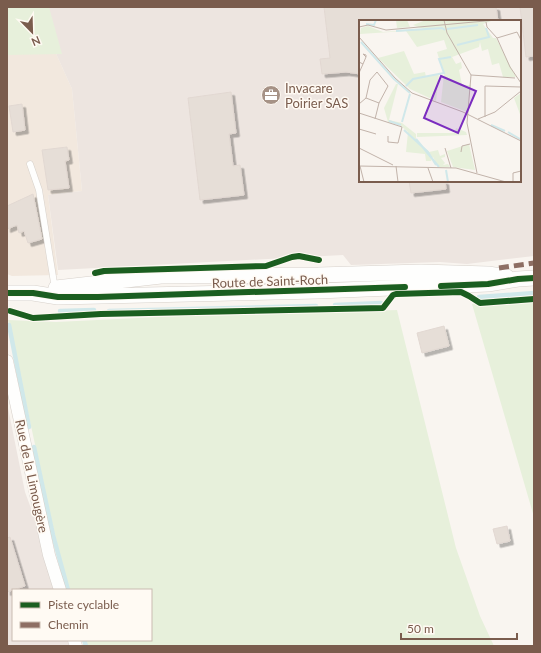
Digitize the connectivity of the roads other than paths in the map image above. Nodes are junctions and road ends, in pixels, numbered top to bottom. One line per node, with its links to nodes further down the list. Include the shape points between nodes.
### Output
1 (30, 164): 4 (lane, via 39,190)
2 (534, 278): 3 (street, Route de Saint-Roch)
3 (518, 279): 4 (street, Route de Saint-Roch, via 488,274 421,272 161,276); 6 (street, Route de Saint-Roch, via 488,284 318,291 71,297)
4 (55, 289): 6 (street, Route de Saint-Roch)
5 (7, 293): 6 (street, Route de Saint-Roch)
6 (33, 293)
7 (7, 361): 8 (street, Rue de la Limougère, via 49,555)
8 (60, 589)

